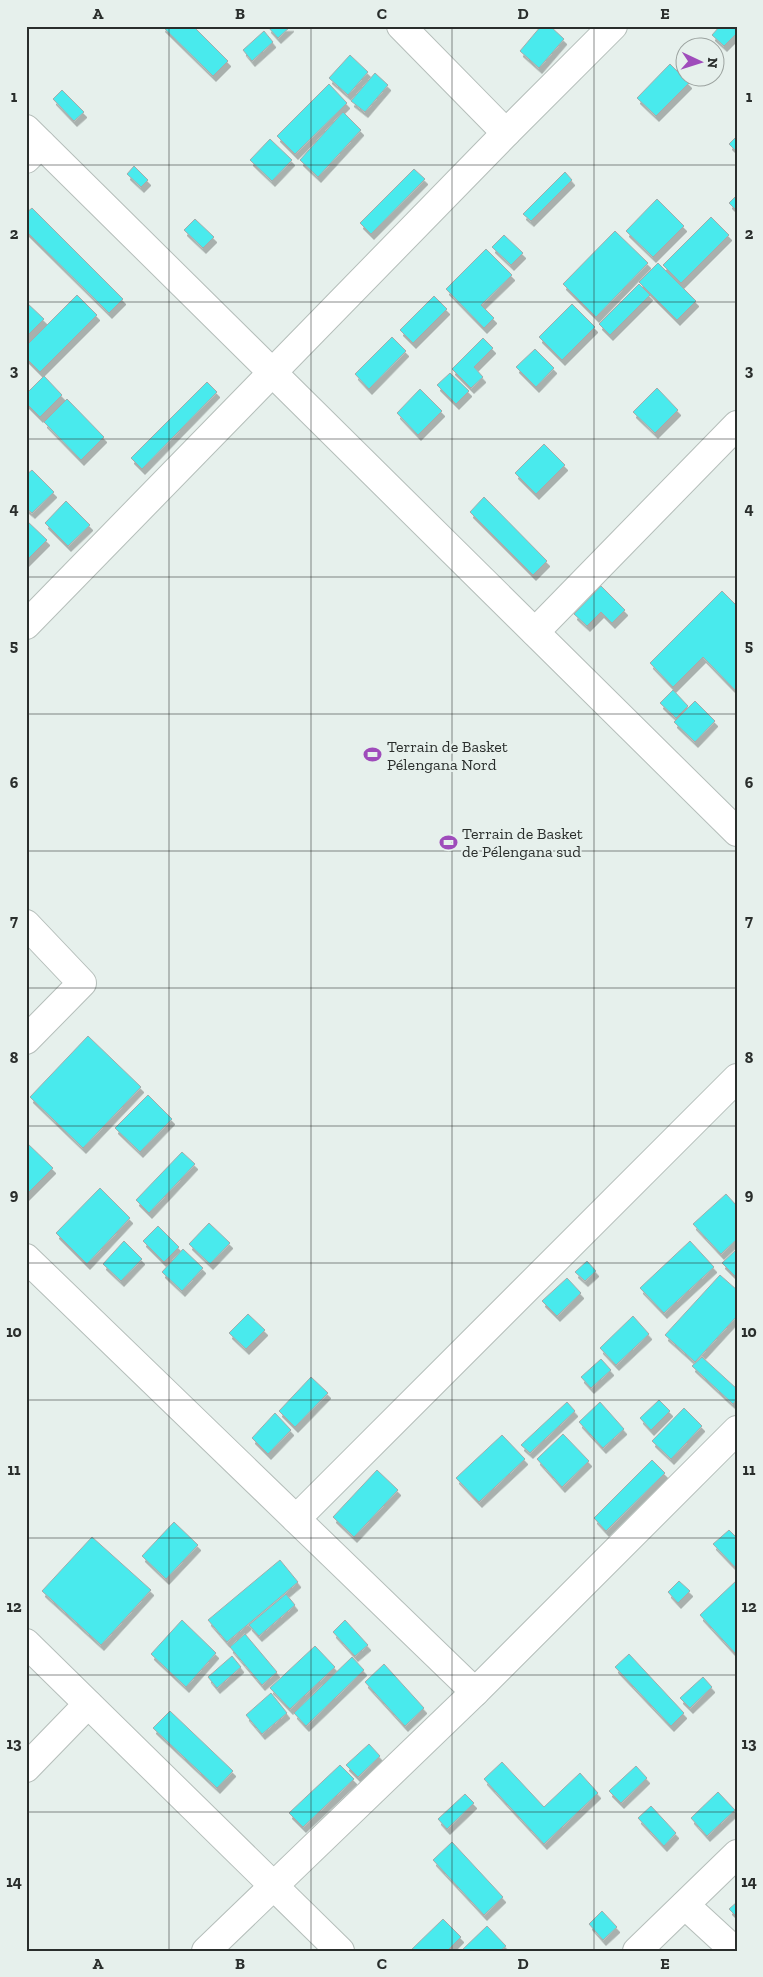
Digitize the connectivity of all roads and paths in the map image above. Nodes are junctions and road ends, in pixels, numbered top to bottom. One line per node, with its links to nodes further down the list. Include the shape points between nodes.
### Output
1 (401, 26): 3 (street)
2 (613, 26): 3 (street)
3 (506, 133): 5 (street)
4 (31, 144): 5 (street)
5 (272, 373): 7 (street); 8 (street)
6 (737, 425): 8 (street)
7 (26, 625)
8 (535, 632): 9 (street)
9 (737, 832)
10 (26, 924): 11 (street, via 82,984)
11 (26, 1040)
12 (737, 1078): 15 (street)
13 (26, 1258): 15 (street)
14 (737, 1430): 17 (street)
15 (296, 1518): 17 (street)
16 (26, 1643): 18 (street)
17 (475, 1692): 21 (street)
18 (88, 1704): 19 (street); 21 (street)
19 (26, 1768)
20 (737, 1854): 22 (street)
21 (273, 1885): 23 (street); 24 (street)
22 (685, 1905): 25 (street); 26 (street)
23 (206, 1951)
24 (340, 1951)
25 (637, 1951)
26 (734, 1951)

